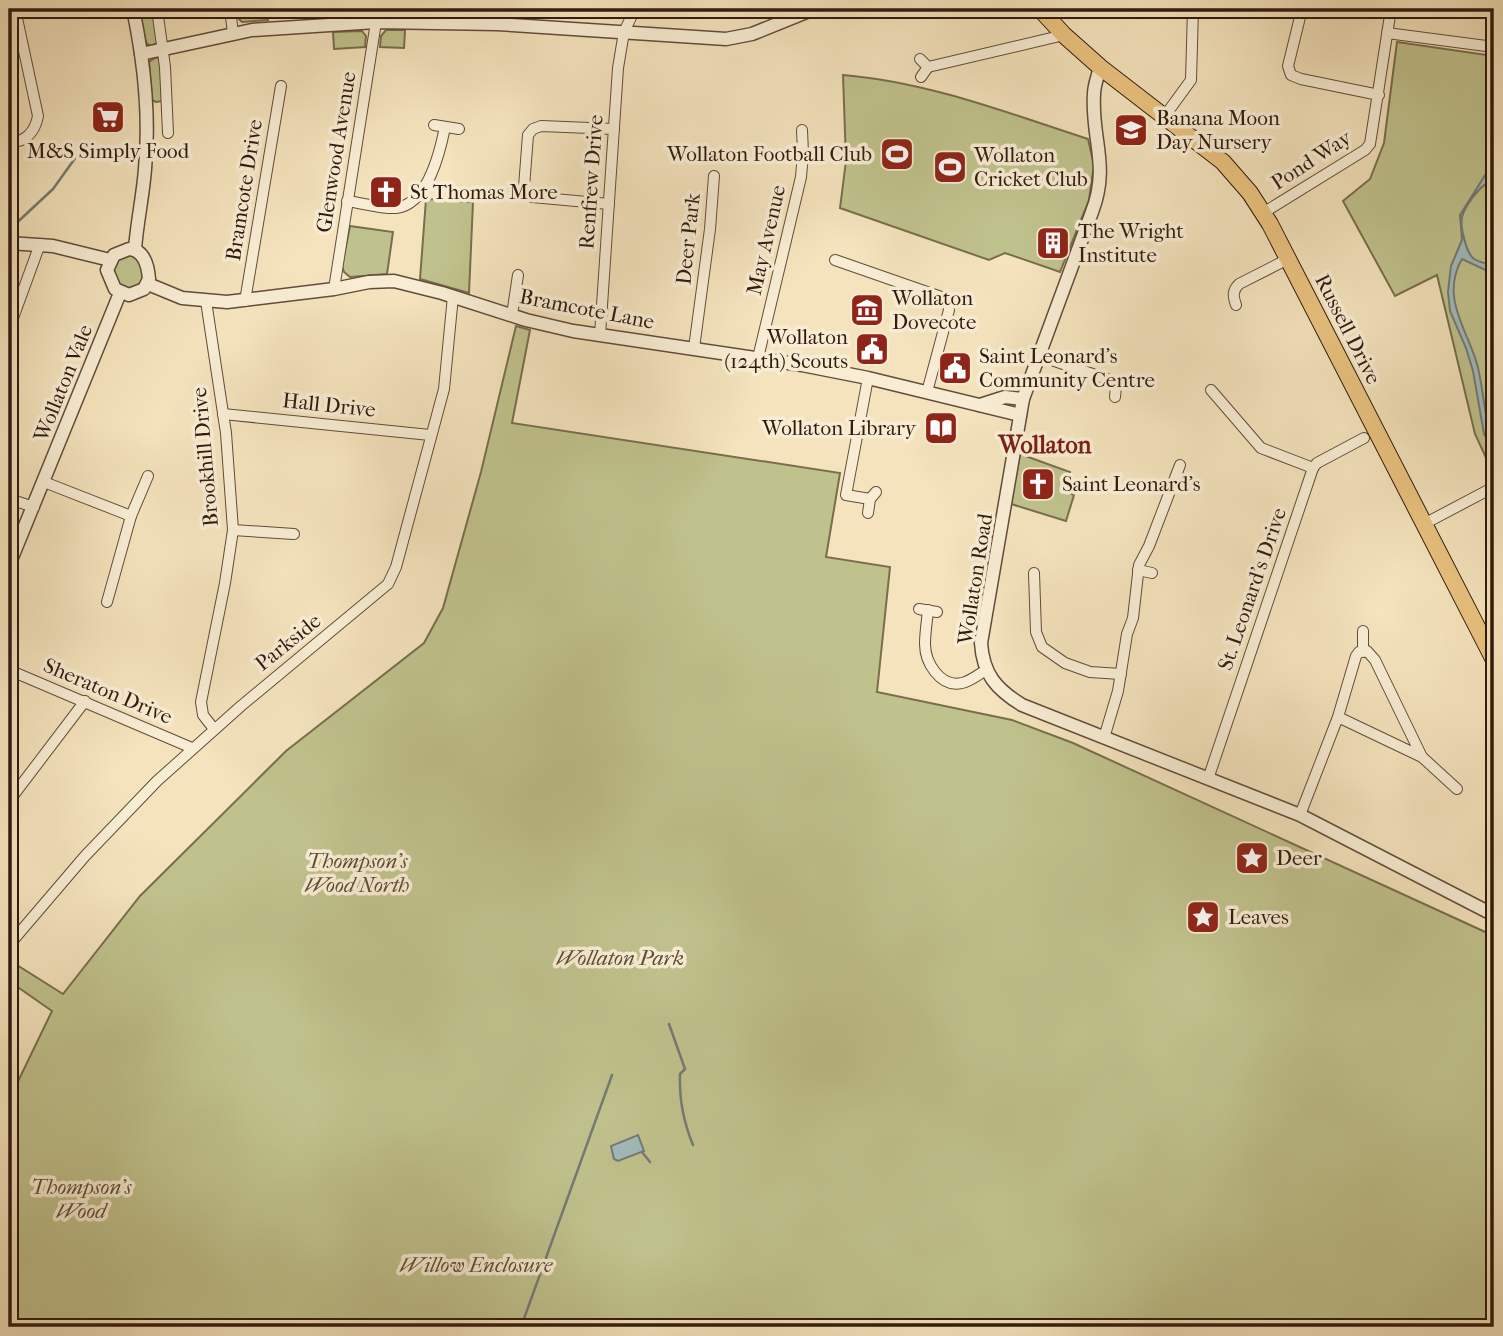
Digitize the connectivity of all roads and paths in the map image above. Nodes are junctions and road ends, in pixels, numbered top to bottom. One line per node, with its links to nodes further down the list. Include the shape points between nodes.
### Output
1 (15, 9): 28 (street, via 38,116 29,136)
2 (133, 9): 18 (street)
3 (157, 9): 17 (street)
4 (230, 9): 13 (street)
5 (635, 9): 12 (street, Renfrew Drive)
6 (814, 9): 12 (street, via 732,39)
7 (1040, 9): 15 (main road, Russell Drive)
8 (1192, 9): 23 (street, via 1191,80)
9 (1302, 9): 22 (street, via 1288,66 1291,75)
10 (1391, 9): 14 (street, Pond Way)
11 (376, 22): 12 (street); 13 (street); 30 (street, Glenwood Avenue)
12 (624, 32): 25 (street, Renfrew Drive)
13 (233, 33): 17 (street)
14 (1387, 33): 16 (street); 22 (street, Pond Way)
15 (1064, 35): 19 (main road, Russell Drive); 20 (street, via 924,63)
16 (1494, 47)
17 (163, 49): 18 (street); 27 (street)
18 (141, 54): 35 (street, via 146,156)
19 (1100, 67): 23 (main road, Russell Drive); 51 (street, Wollaton Road, via 1094,109 1101,183)
20 (920, 77)
21 (281, 86): 45 (street, Bramcote Drive)
22 (1379, 94): 32 (street, Pond Way, via 1370,144)
23 (1164, 117): 32 (main road, Russell Drive, via 1223,162)
24 (459, 129): 30 (street, via 439,126 440,149 429,181 409,201 396,208)
25 (614, 129): 31 (street, Renfrew Drive); 31 (street, via 533,129 528,135 524,187 532,197)
26 (802, 130): 52 (street, May Avenue, via 801,177)
27 (168, 133)
28 (9, 142)
29 (714, 176): 50 (street, Deer Park)
30 (347, 201): 41 (street, Glenwood Avenue)
31 (609, 204): 49 (street, Renfrew Drive)
32 (1263, 213): 36 (main road, Russell Drive)
33 (9, 243): 34 (street)
34 (40, 244): 37 (street); 48 (street)
35 (135, 249): 37 (street, via 121,250); 40 (street, via 146,265)
36 (1288, 259): 46 (street, via 1239,284 1234,289); 72 (main road, Russell Drive)
37 (110, 260): 42 (street, via 107,270)
38 (835, 260): 55 (street, via 874,269 890,282 947,299 950,305)
39 (518, 275): 47 (street)
40 (148, 284): 42 (street, via 133,295); 44 (street, Bramcote Lane, via 175,296)
41 (334, 289): 43 (street, Bramcote Lane, via 382,281); 45 (street, Bramcote Lane)
42 (120, 293): 66 (street, Wollaton Vale)
43 (453, 296): 47 (street, Bramcote Lane); 61 (street, Parkside, via 447,373)
44 (206, 301): 45 (street, Bramcote Lane); 59 (street, Brookhill Drive)
45 (245, 301)
46 (1236, 305)
47 (512, 315): 49 (street, Bramcote Lane)
48 (9, 329)
49 (600, 335): 50 (street, Bramcote Lane)
50 (694, 348): 52 (street, Bramcote Lane)
51 (1037, 355): 56 (street, via 1111,380); 57 (street, Wollaton Road)
52 (758, 358): 53 (street, Bramcote Lane)
53 (869, 378): 55 (street, Bramcote Lane); 70 (street, via 845,485 846,495 873,496)
54 (1211, 390): 64 (street, via 1228,418 1261,448)
55 (927, 392): 58 (street, Bramcote Lane)
56 (1115, 397)
57 (1023, 399): 58 (street, Bramcote Lane, via 1005,397); 60 (street, Wollaton Road)
58 (980, 405): 60 (street, Bramcote Lane)
59 (223, 414): 61 (street, Hall Drive); 73 (street, Brookhill Drive)
60 (1020, 415): 85 (street, Wollaton Road, via 981,643)
61 (430, 435): 89 (street, Parkside, via 388,584)
62 (1364, 438): 64 (street)
63 (1180, 465): 76 (street)
64 (1313, 468): 93 (street, St. Leonard's Drive)
65 (148, 476): 71 (street)
66 (44, 482): 69 (street, Wollaton Vale); 71 (street)
67 (1494, 487): 72 (street)
68 (9, 499): 69 (street)
69 (34, 507): 75 (street, Wollaton Vale)
70 (868, 513)
71 (131, 516): 79 (street)
72 (1424, 524): 83 (main road, Russell Drive)
73 (233, 530): 74 (street); 89 (street, Brookhill Drive, via 201,702 203,715)
74 (294, 534)
75 (9, 565)
76 (1138, 570): 78 (street); 86 (street)
77 (1034, 573): 86 (street, via 1036,632 1042,647 1065,663 1090,672)
78 (1152, 573)
79 (107, 602)
80 (928, 610): 85 (street, via 926,655 941,678 962,683)
81 (1363, 631): 82 (street)
82 (1363, 652): 88 (street, via 1356,656); 92 (street, via 1375,660)
83 (1494, 660)
84 (9, 670): 87 (street, Sheraton Drive)
85 (986, 670): 90 (street, Wollaton Road, via 1002,691 1022,705)
86 (1121, 674): 90 (street)
87 (85, 701): 91 (street, Sheraton Drive); 95 (street)
88 (1338, 717): 92 (street); 96 (street)
89 (214, 729): 91 (street, Parkside)
90 (1104, 738): 93 (street, Wollaton Road)
91 (192, 748): 98 (street, Parkside, via 85,856)
92 (1422, 757): 94 (street)
93 (1208, 779): 96 (street, Wollaton Road)
94 (1457, 789)
95 (9, 802)
96 (1300, 815): 97 (street, Wollaton Road)
97 (1494, 915)
98 (9, 945)

